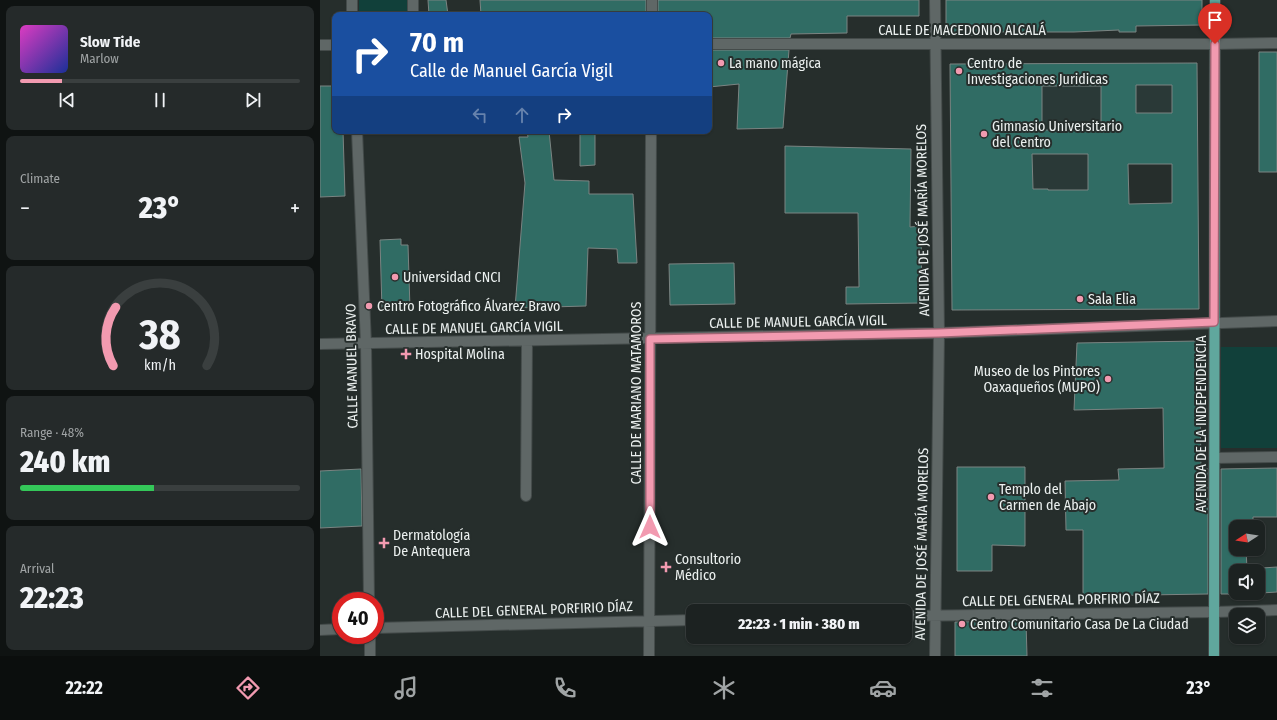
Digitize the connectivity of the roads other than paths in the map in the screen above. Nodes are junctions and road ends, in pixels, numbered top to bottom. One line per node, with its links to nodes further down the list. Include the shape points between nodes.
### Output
1 (352, 0): 6 (street)
2 (413, 0): 7 (street)
3 (652, 0): 8 (street)
4 (935, 0): 12 (street, AVENIDA DE JOSÉ MARÍA MORELOS)
5 (1215, 0): 13 (main road, AVENIDA DE LA INDEPENDENCIA)
6 (352, 12)
7 (413, 12)
8 (652, 12)
9 (1277, 43): 13 (street, CALLE DE MACEDONIO ALCALÁ)
10 (332, 44): 14 (street)
11 (712, 44): 12 (street, CALLE DE MACEDONIO ALCALÁ)
12 (935, 44): 13 (street, CALLE DE MACEDONIO ALCALÁ); 19 (street, AVENIDA DE JOSÉ MARÍA MORELOS)
13 (1215, 44): 18 (main road, AVENIDA DE LA INDEPENDENCIA)
14 (320, 45)
15 (357, 134): 23 (street, CALLE MANUEL BRAVO)
16 (651, 134): 20 (street, CALLE DE MARIANO MATAMOROS)
17 (1277, 321): 18 (street, CALLE DE MANUEL GARCÍA VIGIL)
18 (1214, 322): 19 (street, CALLE DE MANUEL GARCÍA VIGIL); 25 (main road, AVENIDA DE LA INDEPENDENCIA)
19 (939, 333): 20 (street, CALLE DE MANUEL GARCÍA VIGIL); 31 (street, AVENIDA DE JOSÉ MARÍA MORELOS)
20 (650, 339): 21 (street, CALLE DE MANUEL GARCÍA VIGIL); 33 (street, CALLE DE MARIANO MATAMOROS)
21 (527, 341): 23 (street, CALLE DE MANUEL GARCÍA VIGIL); 26 (street)
22 (320, 344): 23 (street, CALLE DE MANUEL GARCÍA VIGIL)
23 (366, 344): 27 (street, CALLE MANUEL BRAVO)
24 (1277, 456): 25 (street)
25 (1215, 458): 29 (main road, AVENIDA DE LA INDEPENDENCIA)
26 (526, 496)
27 (369, 592)
28 (1277, 610): 29 (street, CALLE DEL GENERAL PORFIRIO DÍAZ)
29 (1215, 612): 31 (street, CALLE DEL GENERAL PORFIRIO DÍAZ); 41 (main road, AVENIDA DE LA INDEPENDENCIA)
30 (912, 616): 31 (street, CALLE DEL GENERAL PORFIRIO DÍAZ)
31 (935, 616): 40 (street, AVENIDA DE JOSÉ MARÍA MORELOS)
32 (686, 620): 33 (street, CALLE DEL GENERAL PORFIRIO DÍAZ)
33 (650, 621): 34 (street, CALLE DEL GENERAL PORFIRIO DÍAZ); 39 (street, CALLE DE MARIANO MATAMOROS)
34 (384, 628)
35 (332, 629): 36 (street)
36 (320, 630)
37 (370, 644): 38 (street)
38 (370, 656)
39 (649, 656)
40 (935, 656)
41 (1214, 656)

